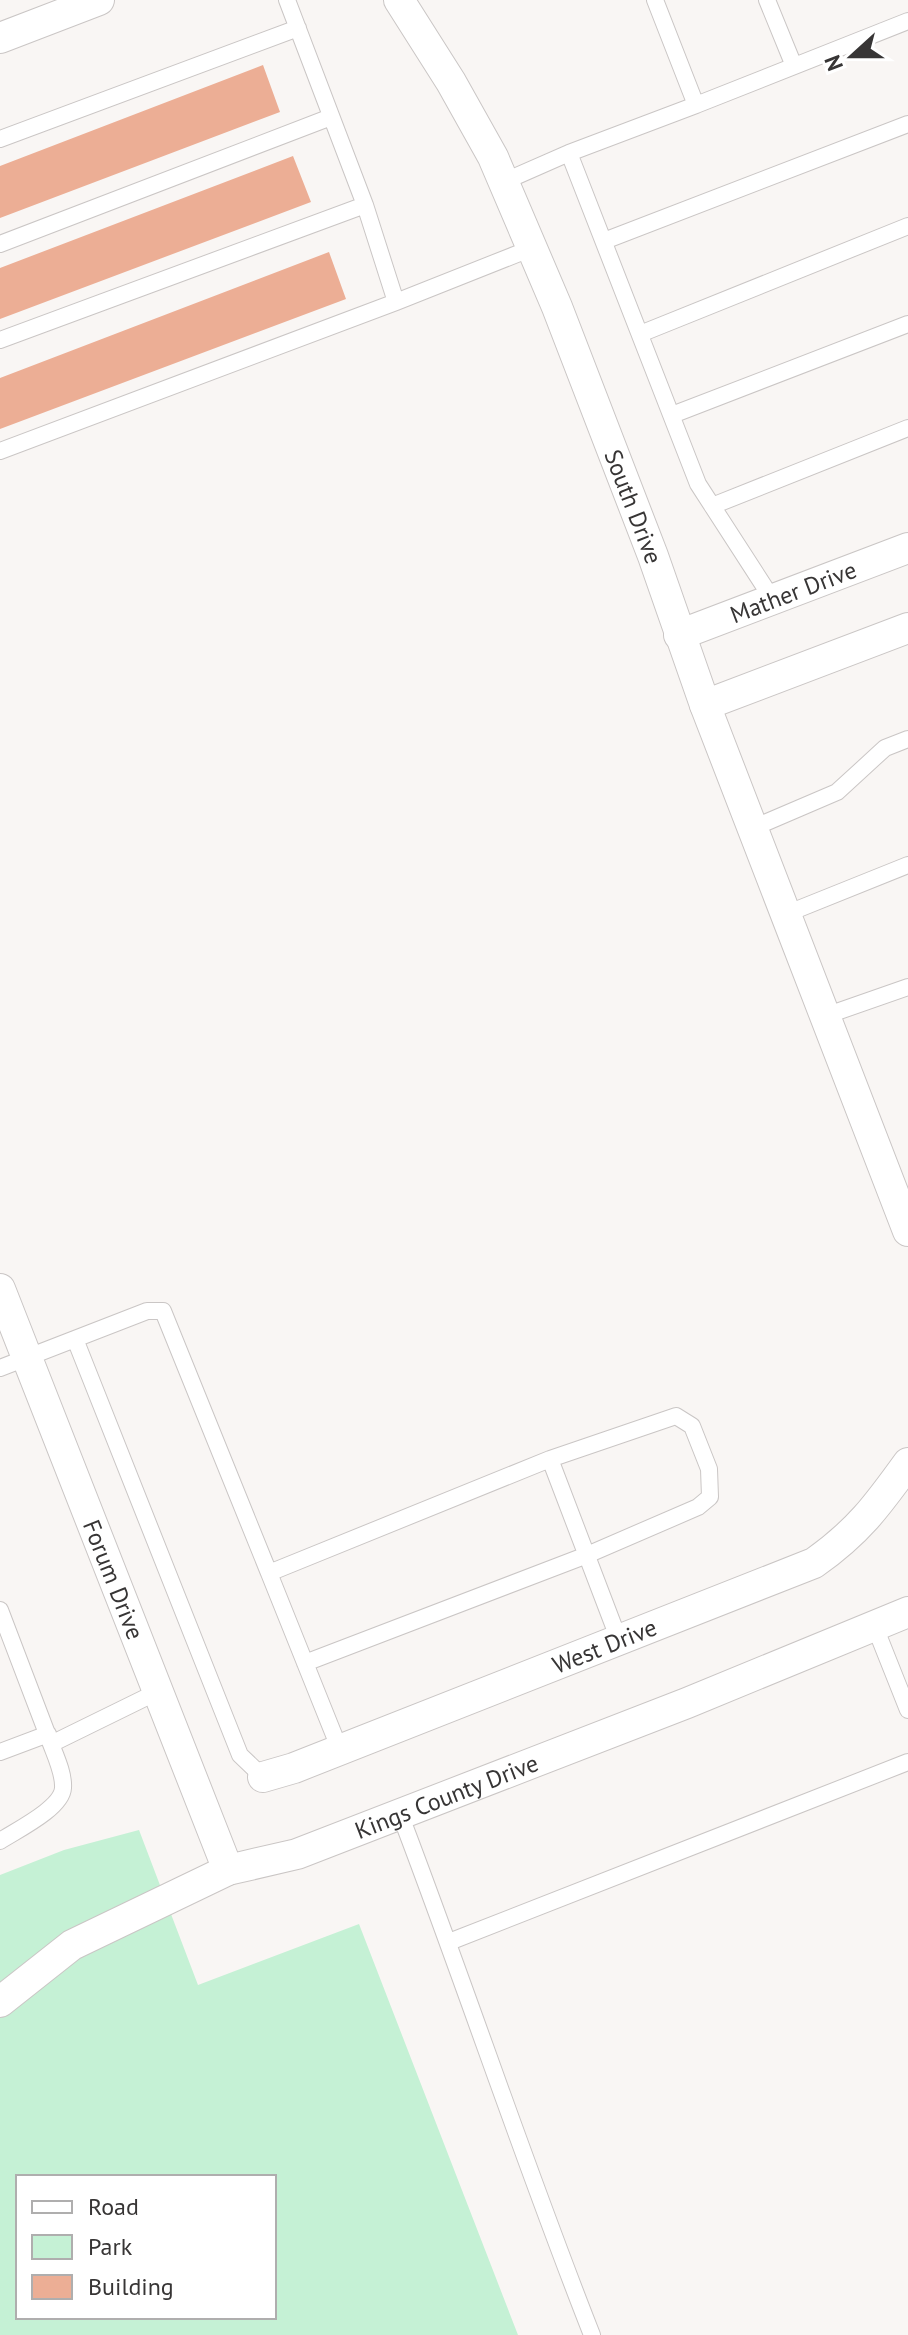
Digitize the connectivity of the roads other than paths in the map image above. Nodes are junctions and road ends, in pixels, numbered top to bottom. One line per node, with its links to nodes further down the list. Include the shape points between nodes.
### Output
1 (99, 0): 6 (street)
2 (287, 0): 8 (lane)
3 (399, 0): 16 (street, South Drive, via 451,82)
4 (655, 0): 11 (lane)
5 (767, 0): 10 (lane)
6 (67, 6): 9 (street)
7 (908, 21): 10 (lane)
8 (298, 28): 12 (lane); 14 (lane)
9 (0, 38)
10 (794, 66): 11 (lane)
11 (696, 105): 15 (lane)
12 (331, 117): 17 (lane); 20 (lane)
13 (908, 124): 19 (lane)
14 (0, 139)
15 (569, 153): 16 (lane); 19 (lane)
16 (503, 182): 21 (street, South Drive)
17 (365, 205): 22 (lane); 25 (lane)
18 (908, 226): 24 (lane)
19 (604, 241): 24 (lane)
20 (0, 244)
21 (532, 248): 22 (lane); 33 (street, South Drive, via 648,542)
22 (396, 302): 28 (lane)
23 (908, 324): 26 (lane)
24 (640, 334): 26 (lane)
25 (0, 340)
26 (672, 415): 29 (lane)
27 (908, 428): 29 (lane)
28 (0, 451)
29 (712, 506): 31 (lane)
30 (908, 548): 31 (street, Mather Drive)
31 (773, 600): 33 (street, Mather Drive)
32 (908, 628): 34 (street)
33 (679, 635): 34 (street, South Drive)
34 (705, 705): 36 (street, South Drive)
35 (908, 739): 36 (lane, via 885,748 837,792)
36 (753, 828): 38 (street, South Drive)
37 (908, 865): 38 (lane)
38 (786, 914): 40 (street, South Drive)
39 (908, 987): 40 (lane)
40 (828, 1024): 41 (street)
41 (908, 1231)
42 (0, 1289): 44 (street, Forum Drive)
43 (75, 1339): 44 (lane); 48 (lane, via 147,1311 163,1311); 60 (lane, via 240,1755)
44 (14, 1363): 54 (street, Forum Drive)
45 (550, 1459): 47 (lane); 47 (lane, via 676,1416 692,1426 709,1469 710,1497 698,1507); 48 (lane)
46 (908, 1463): 52 (street, West Drive, via 874,1511 814,1563)
47 (587, 1555): 52 (lane); 53 (lane)
48 (269, 1573): 53 (lane)
49 (0, 1610): 56 (lane)
50 (908, 1612): 51 (street, Kings County Drive)
51 (875, 1627): 55 (lane); 61 (street, Kings County Drive)
52 (619, 1640): 57 (street, West Drive)
53 (305, 1663): 57 (lane)
54 (157, 1692): 56 (lane); 63 (street, Forum Drive)
55 (908, 1710)
56 (50, 1739): 58 (lane); 62 (lane, via 64,1785 62,1797)
57 (340, 1750): 60 (street, West Drive)
58 (0, 1752)
59 (908, 1762): 64 (lane)
60 (263, 1777)
61 (400, 1814): 63 (street, Kings County Drive, via 297,1854); 64 (lane)
62 (0, 1841)
63 (228, 1870): 65 (street, Kings County Drive, via 72,1945)
64 (449, 1942): 66 (lane)
65 (0, 2002)
66 (592, 2335)

